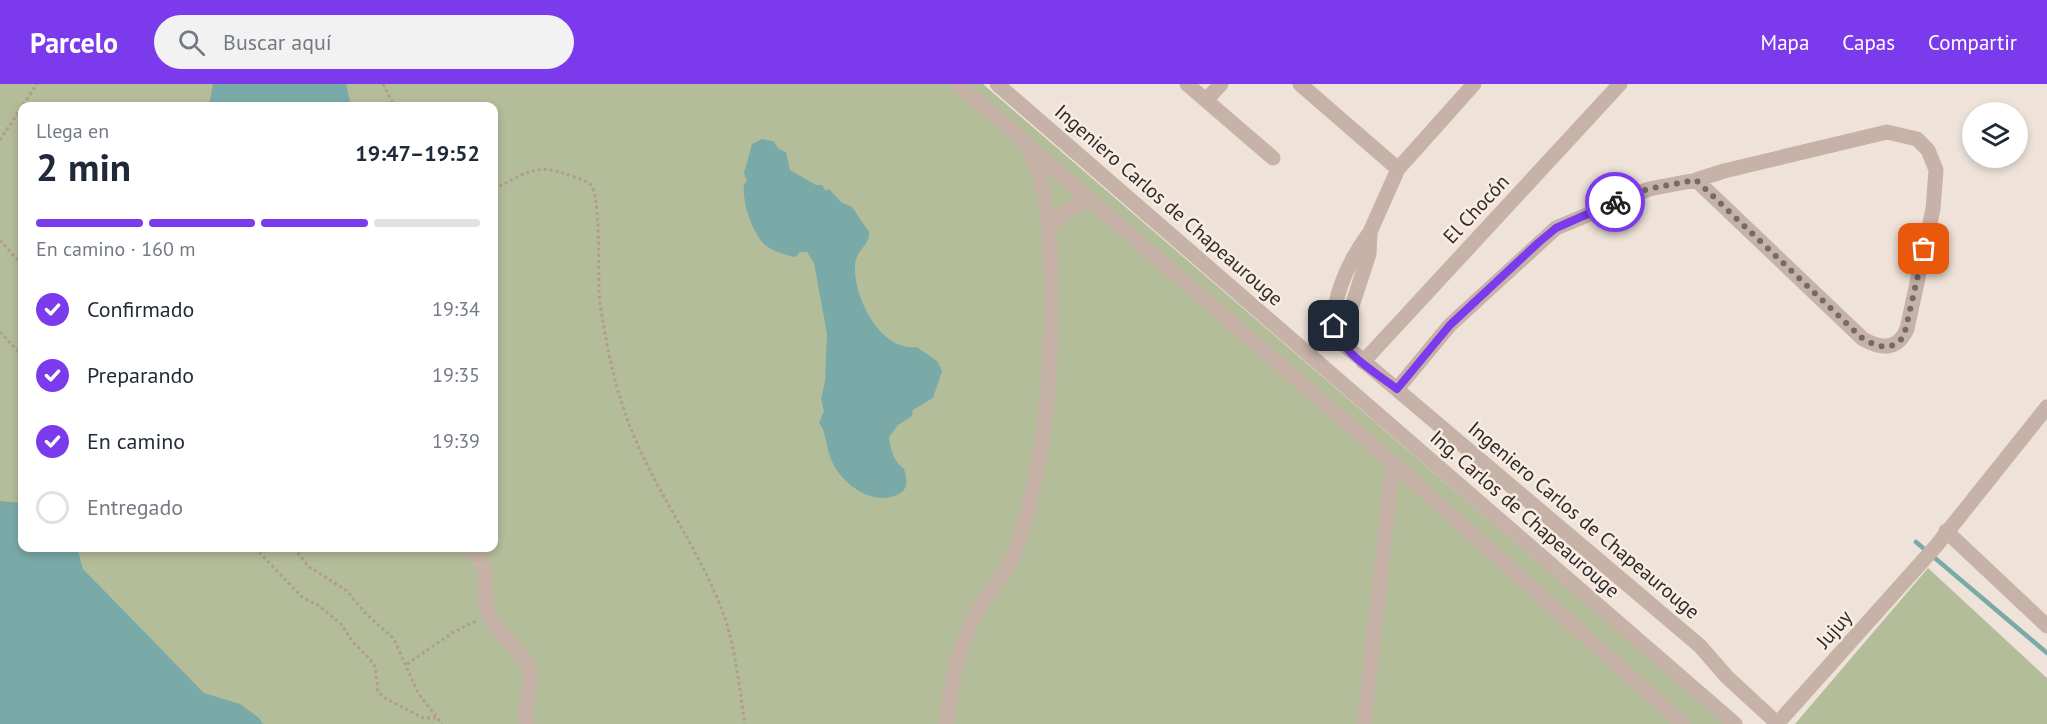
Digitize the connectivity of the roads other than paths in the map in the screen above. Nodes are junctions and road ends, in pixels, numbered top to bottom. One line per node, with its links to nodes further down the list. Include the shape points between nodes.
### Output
1 (957, 84): 9 (street)
2 (997, 84): 15 (street, Ingeniero Carlos de Chapeaurouge)
3 (1187, 84): 8 (street)
4 (1221, 84): 8 (street)
5 (1300, 84): 11 (street)
6 (1474, 84): 11 (street)
7 (1620, 84): 16 (street, El Chocón)
8 (1206, 100): 10 (street)
9 (1027, 145): 13 (street); 14 (street, via 1039,175)
10 (1273, 158)
11 (1398, 169): 16 (street, Ingeniero Carlos de Chapeaurouge, via 1337,299 1337,336)
12 (1696, 180): 12 (street, via 1868,135 1887,132 1917,139 1933,158 1936,193 1907,329 1898,344 1875,346 1863,339); 17 (street, via 1648,189 1556,228 1450,325)
13 (1090, 200): 14 (street, via 1068,210); 19 (street)
14 (1050, 226): 25 (street, via 1050,376 1040,453 1015,551 978,610 960,651)
15 (1287, 335): 28 (street, Ing. Carlos de Chapeaurouge)
16 (1359, 359): 17 (street, Ingeniero Carlos de Chapeaurouge)
17 (1397, 389): 23 (street, Ingeniero Carlos de Chapeaurouge, via 1700,646 1727,677)
18 (2047, 406): 20 (street)
19 (1393, 463): 26 (street); 27 (street)
20 (1946, 531): 22 (street); 23 (street, Jujuy)
21 (472, 552): 24 (street, via 484,563 489,615 526,663 530,678)
22 (2047, 626)
23 (1781, 720)
24 (527, 724)
25 (946, 724)
26 (1364, 724)
27 (1683, 724)
28 (1735, 724)

